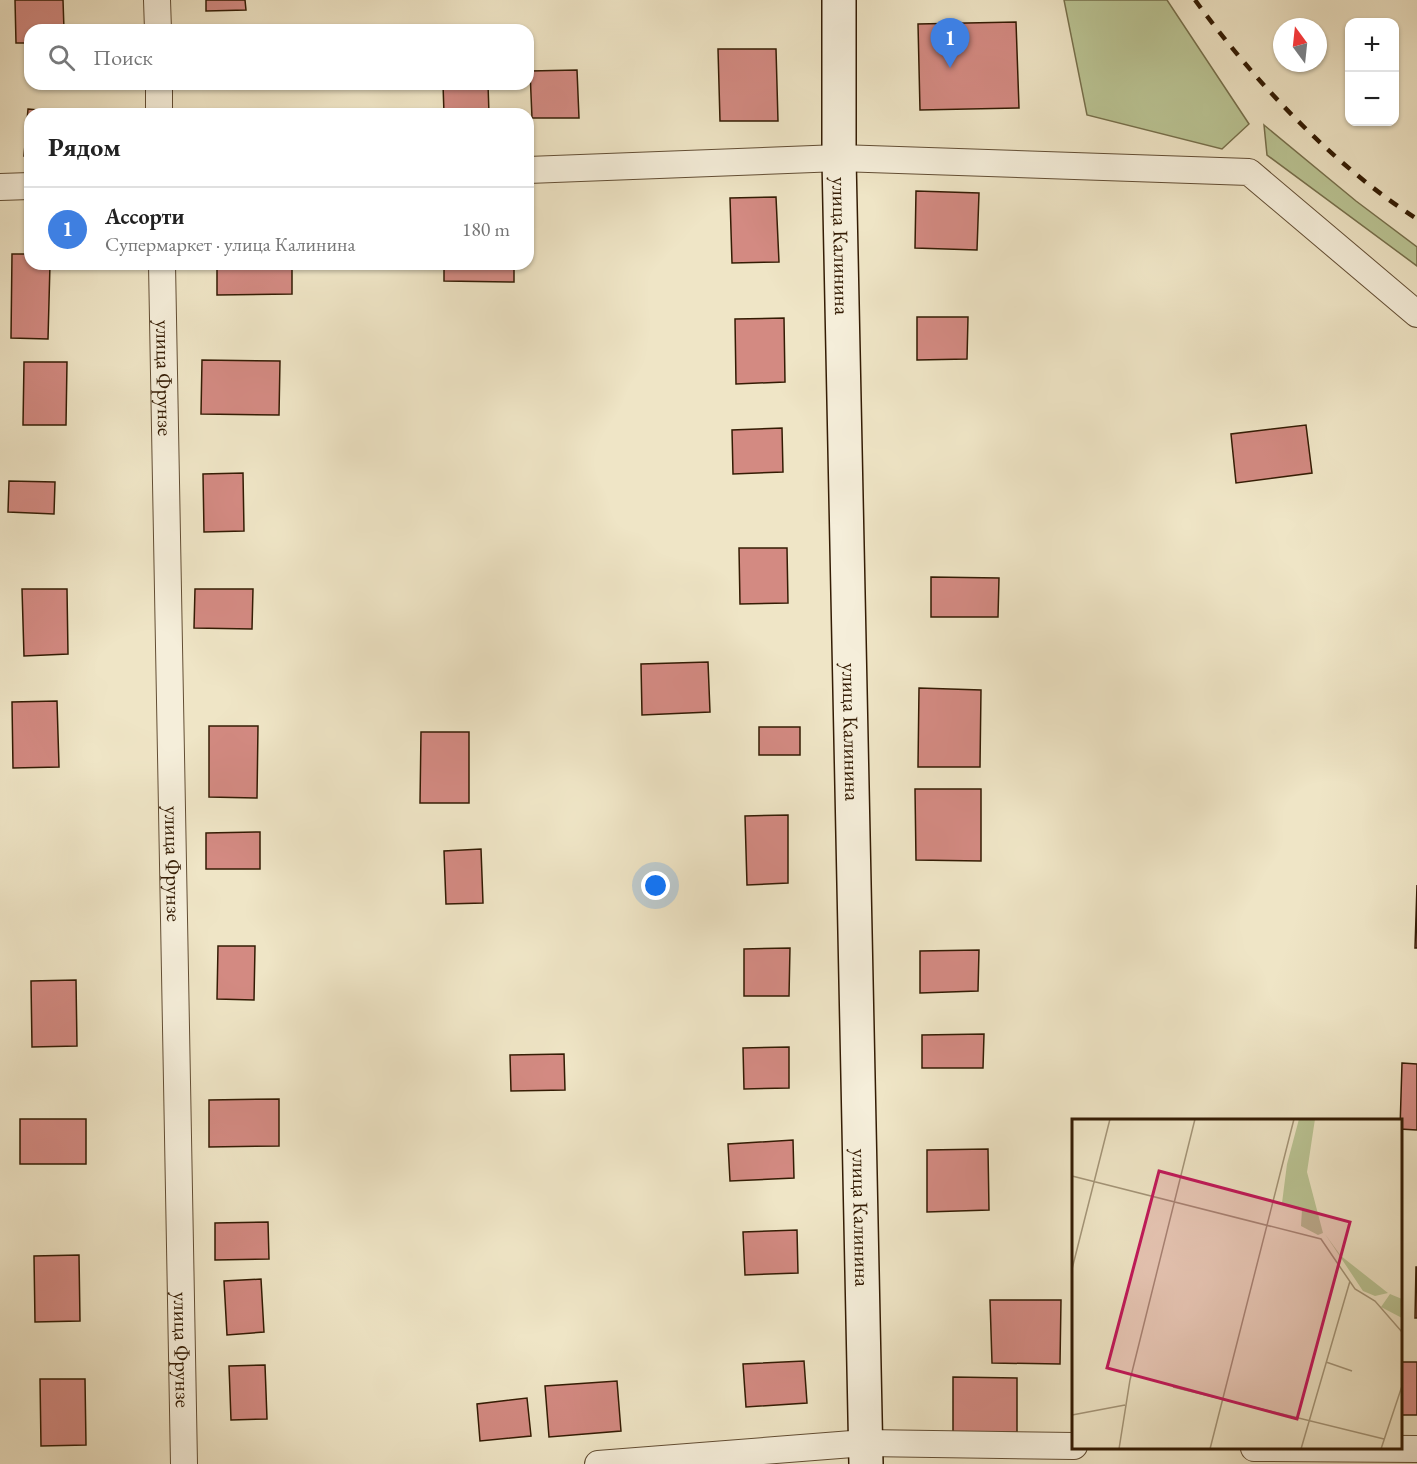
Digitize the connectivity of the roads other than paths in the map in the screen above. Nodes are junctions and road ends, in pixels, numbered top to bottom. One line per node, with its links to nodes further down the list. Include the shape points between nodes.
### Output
1 (157, 0): 3 (street)
2 (838, 0): 6 (street, улица Калинина)
3 (158, 24)
4 (159, 90): 5 (street)
5 (159, 108)
6 (839, 158): 7 (street); 11 (street, via 1249,172); 15 (street, улица Калинина)
7 (534, 171)
8 (24, 186): 9 (street)
9 (0, 187)
10 (162, 270): 16 (street, улица Фрунзе)
11 (1417, 314)
12 (1072, 1446): 15 (street)
13 (1402, 1449): 14 (street)
14 (1417, 1449)
15 (866, 1454): 17 (street)
16 (184, 1464)
17 (598, 1464)

